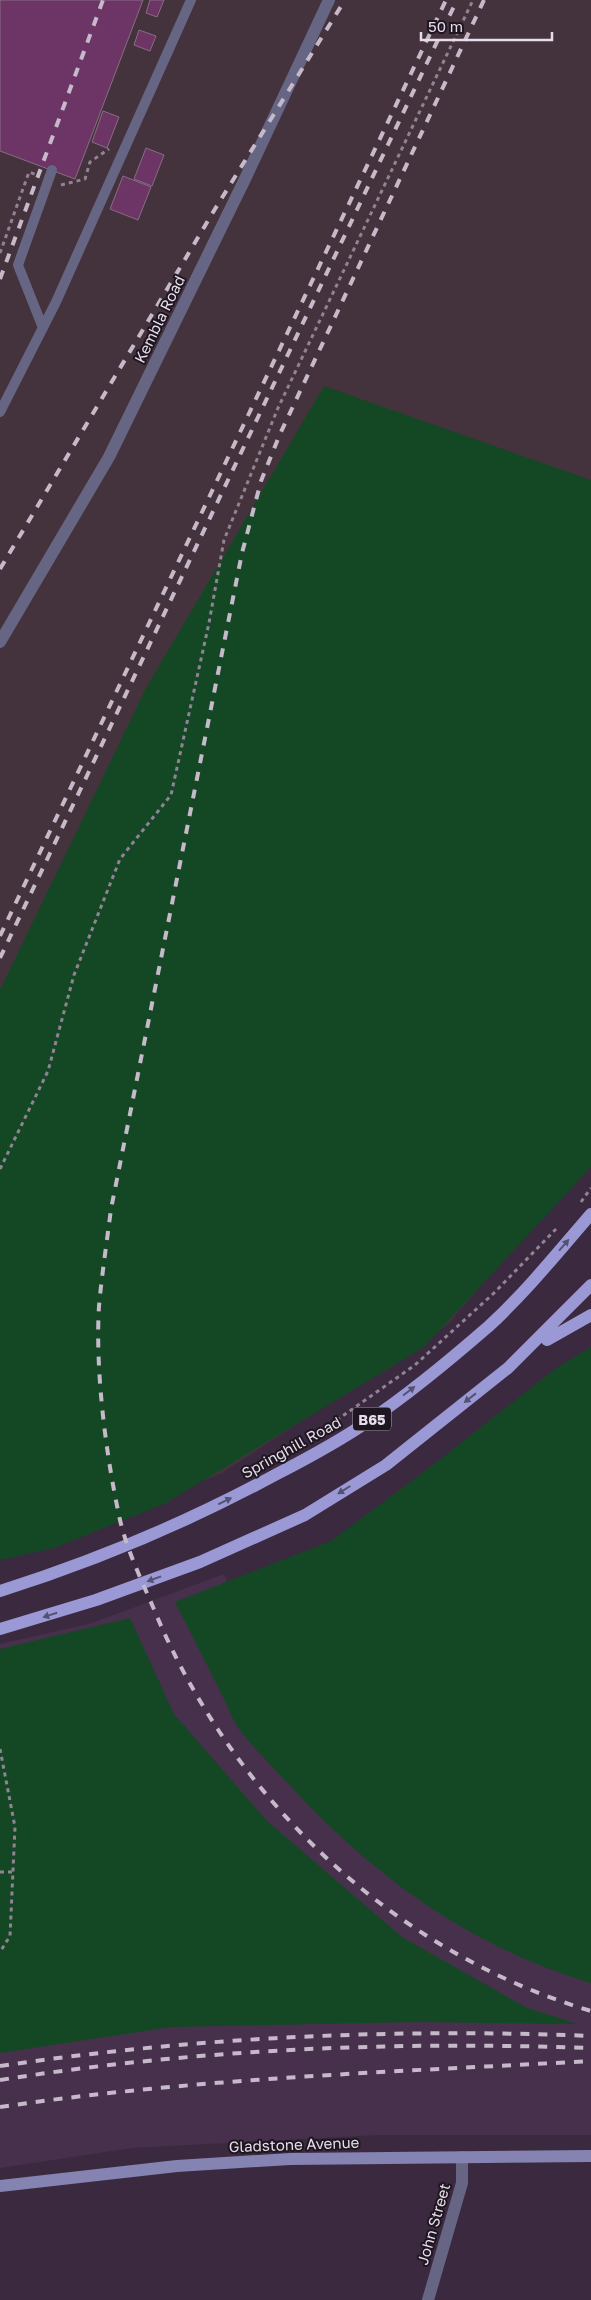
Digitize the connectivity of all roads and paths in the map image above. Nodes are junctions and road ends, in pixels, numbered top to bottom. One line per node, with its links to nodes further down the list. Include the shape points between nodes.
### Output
1 (191, 0): 7 (lane)
2 (328, 0): 9 (street, Kembla Road, via 246,179 109,456)
3 (473, 0): 10 (path, via 278,408 224,540 171,795 120,859 74,975 48,1071)
4 (114, 145): 5 (path, via 90,162 85,179 59,185)
5 (51, 175): 6 (path, via 29,172); 7 (lane, via 18,266)
6 (0, 253)
7 (43, 328): 8 (lane)
8 (0, 412)
9 (0, 642)
10 (0, 1169)
11 (591, 1188): 12 (path)
12 (578, 1206)
13 (591, 1214): 19 (main road, Springhill Road / B65, one-way to 13, via 55,1574 181,1523 316,1454 371,1420 490,1325 538,1277)
14 (559, 1226): 18 (path, via 494,1293 415,1365)
15 (591, 1286): 17 (main road)
16 (591, 1315): 17 (main road, via 560,1330)
17 (508, 1368): 20 (main road, one-way to 20, via 386,1465 305,1515 200,1562 96,1600)
18 (311, 1437)
19 (0, 1591)
20 (0, 1629)
21 (0, 1749): 23 (path, via 15,1827)
22 (0, 1872): 23 (path)
23 (13, 1872): 24 (path, via 10,1936)
24 (0, 1952)
25 (591, 2156): 26 (main road, Gladstone Avenue)
26 (462, 2157): 27 (main road, Gladstone Avenue, via 290,2159 187,2165); 28 (street, John Street, via 462,2183)
27 (0, 2186)
28 (428, 2300)

